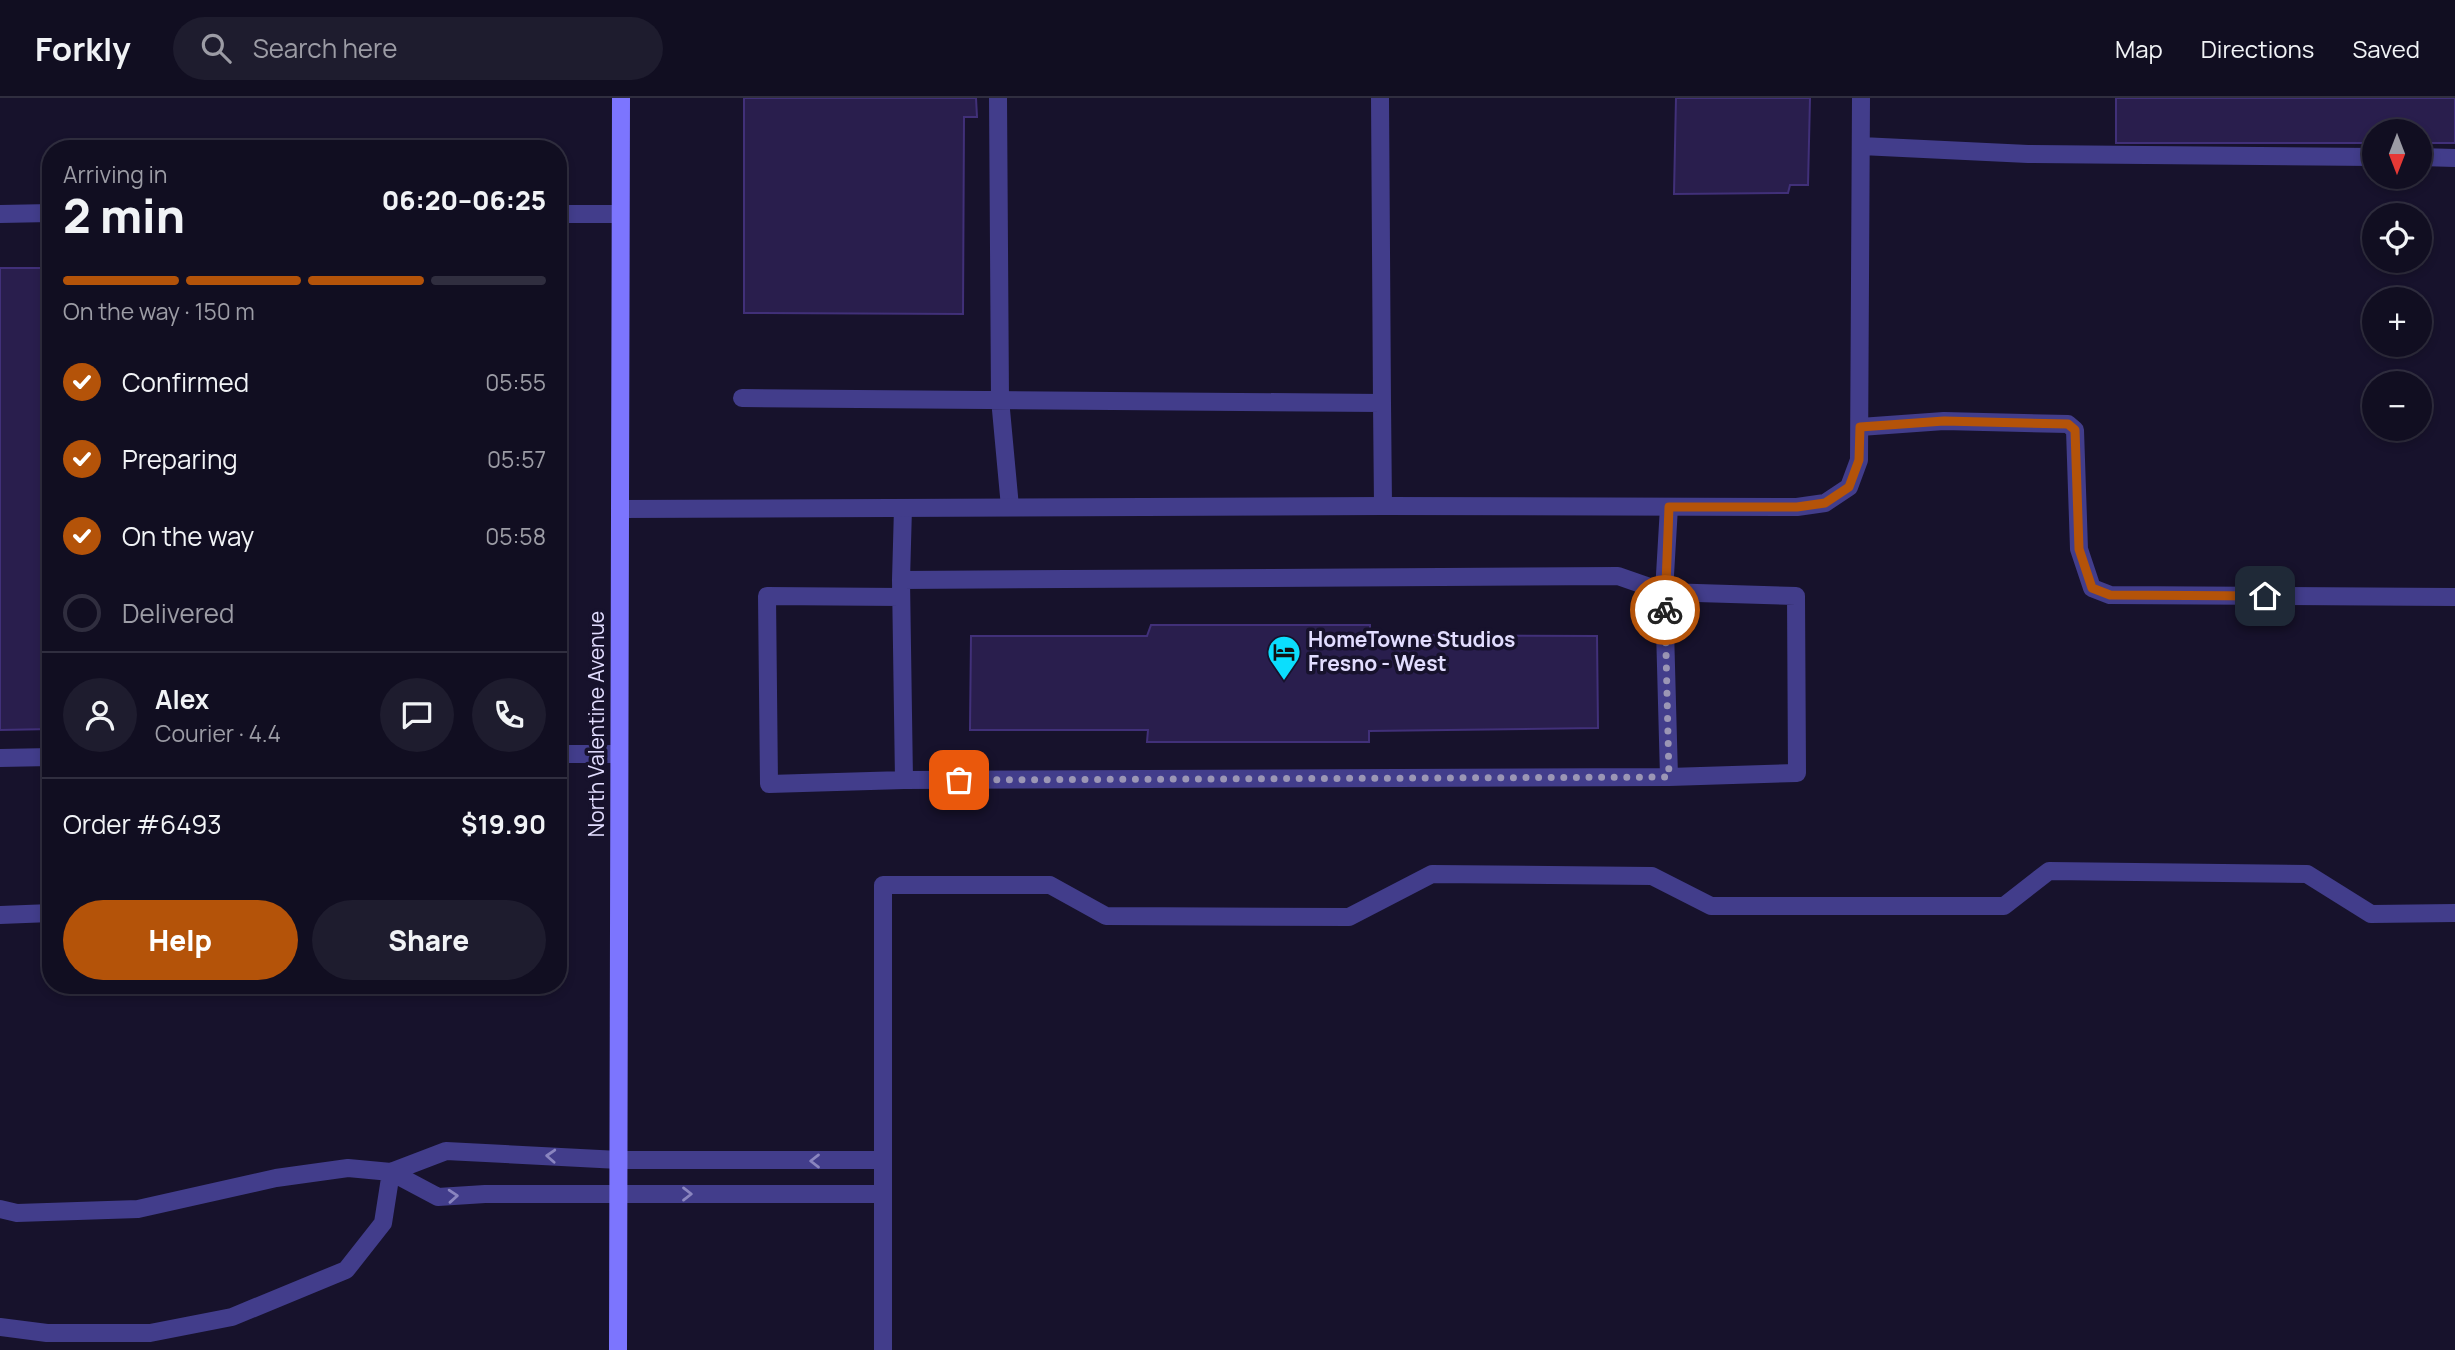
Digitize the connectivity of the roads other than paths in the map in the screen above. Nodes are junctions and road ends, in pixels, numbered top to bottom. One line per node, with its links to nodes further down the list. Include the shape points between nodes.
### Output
1 (621, 98): 12 (street, North Valentine Avenue)
2 (998, 98): 14 (street)
3 (1380, 98): 15 (street)
4 (1860, 98): 5 (street)
5 (1861, 146): 6 (street, via 2028,154); 16 (street)
6 (2362, 157)
7 (2432, 157): 8 (street)
8 (2455, 158)
9 (42, 213): 10 (street)
10 (0, 214)
11 (567, 214): 12 (street)
12 (621, 214): 21 (street, North Valentine Avenue)
13 (741, 398): 14 (street)
14 (1000, 399): 15 (street); 18 (street)
15 (1382, 403): 17 (street)
16 (1860, 427): 19 (street, via 1859,460 1849,487 1825,503); 24 (street, via 1944,421 2068,424 2075,430 2079,549 2092,588 2110,595)
17 (1383, 506): 18 (street); 19 (street)
18 (1010, 507): 20 (street)
19 (1669, 507): 23 (street)
20 (903, 508): 21 (street); 22 (street)
21 (621, 509): 26 (street, North Valentine Avenue)
22 (901, 588): 23 (street, via 1618,576); 30 (street); 30 (street, via 767,596 769,784)
23 (1664, 592): 29 (street); 29 (street, via 1796,596 1797,773)
24 (2455, 597)
25 (567, 754): 26 (street)
26 (619, 754): 34 (street, North Valentine Avenue)
27 (42, 757): 28 (street)
28 (0, 758)
29 (1669, 777): 30 (street)
30 (904, 780)
31 (42, 913): 33 (street)
32 (2455, 913): 35 (street, via 2371,914 2307,874 2049,871 2004,906 1710,906 1652,876 1432,874 1349,917 1106,916 1050,885 883,885)
33 (0, 915)
34 (619, 1160): 35 (street, one-way to 34); 36 (street, one-way to 36, via 446,1152); 38 (street, North Valentine Avenue)
35 (883, 1160): 37 (street)
36 (391, 1172): 38 (street, one-way to 38, via 438,1197); 39 (street, via 348,1168 288,1176 138,1209 17,1213); 40 (street, via 383,1223 346,1270 232,1317 150,1333 47,1333)
37 (883, 1194): 38 (street, one-way to 37); 42 (street)
38 (619, 1195): 41 (street, North Valentine Avenue)
39 (0, 1209)
40 (0, 1327)
41 (618, 1350)
42 (883, 1350)

